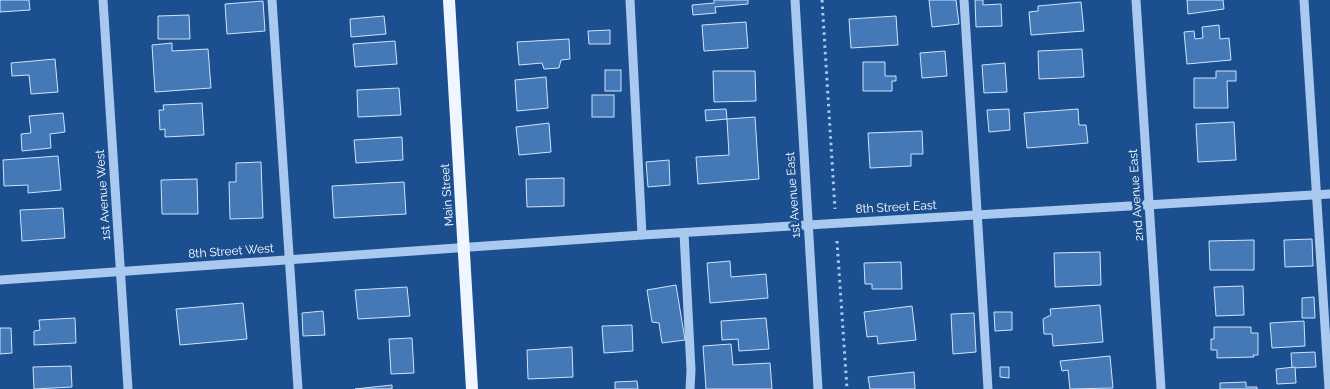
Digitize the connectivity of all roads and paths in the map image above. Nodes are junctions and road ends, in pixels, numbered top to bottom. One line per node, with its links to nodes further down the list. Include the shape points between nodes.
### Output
1 (102, 0): 21 (street, 1st Avenue West)
2 (272, 0): 20 (street)
3 (449, 0): 19 (main road, Main Street)
4 (630, 0): 17 (street)
5 (795, 0): 15 (street, 1st Avenue East)
6 (822, 0): 13 (path)
7 (964, 0): 14 (street)
8 (1136, 0): 12 (street, 2nd Avenue East)
9 (1304, 0): 11 (street)
10 (1330, 194): 11 (street, 8th Street East)
11 (1317, 195): 12 (street, 8th Street East); 31 (street)
12 (1149, 205): 14 (street, 8th Street East); 30 (street, 2nd Avenue East)
13 (835, 210)
14 (978, 215): 15 (street, 8th Street East); 29 (street)
15 (808, 225): 16 (street, 8th Street East); 27 (street, 1st Avenue East)
16 (684, 233): 17 (street, 8th Street East); 26 (street)
17 (642, 235): 19 (street, 8th Street East)
18 (837, 241): 28 (path)
19 (464, 247): 20 (street, 8th Street West); 25 (main road, Main Street)
20 (290, 259): 21 (street, 8th Street West); 24 (street)
21 (120, 271): 22 (street, 8th Street West); 23 (street, 1st Avenue West)
22 (0, 280)
23 (128, 389)
24 (298, 389)
25 (472, 389)
26 (690, 389)
27 (818, 389)
28 (846, 389)
29 (988, 389)
30 (1160, 389)
31 (1329, 389)

